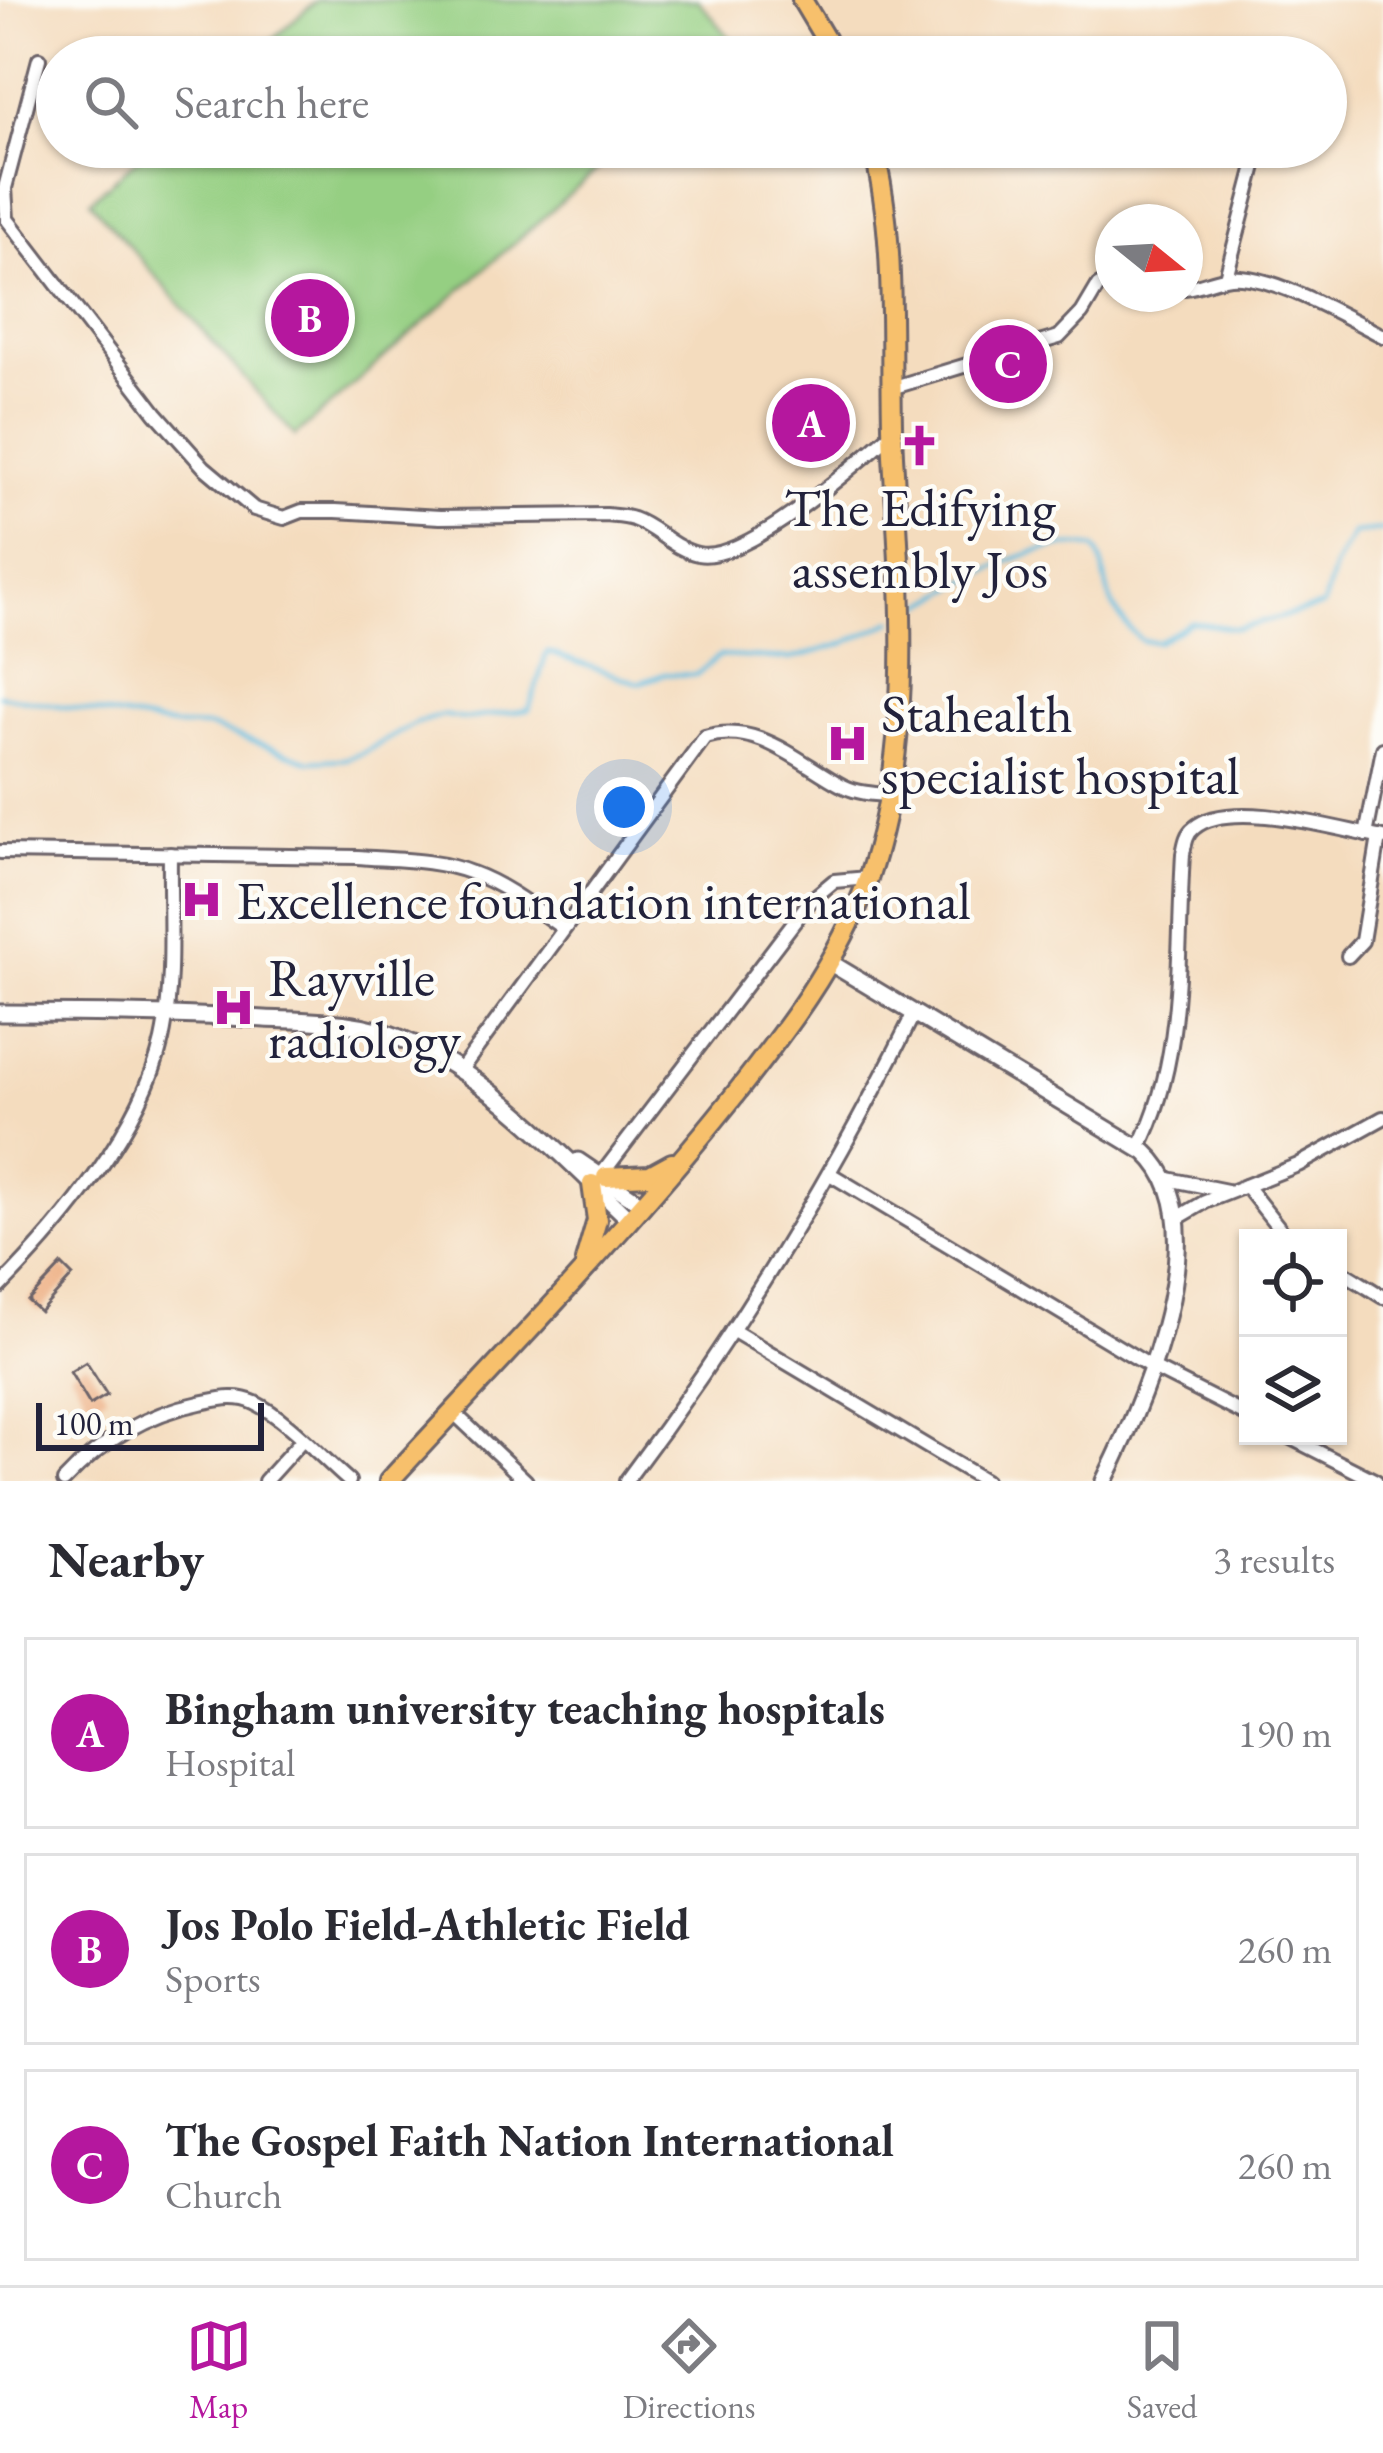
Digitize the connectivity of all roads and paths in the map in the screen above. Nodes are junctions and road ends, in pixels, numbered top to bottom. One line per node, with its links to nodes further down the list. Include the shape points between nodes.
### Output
1 (802, 0): 2 (main road)
2 (823, 36)
3 (36, 70): 11 (street, via 5,188 7,219 156,413 254,509 284,518 302,511 606,515 632,518 704,556 738,548 828,490)
4 (876, 168): 10 (main road)
5 (1254, 168): 6 (street)
6 (1226, 277): 7 (street); 9 (street, via 1254,279)
7 (1203, 283)
8 (1095, 291): 10 (street, via 1059,338)
9 (1383, 336)
10 (891, 388): 11 (main road)
11 (892, 433): 13 (main road, via 904,640)
12 (1383, 749): 14 (street)
13 (889, 795): 17 (main road); 18 (street, via 843,787 748,736 705,737)
14 (1376, 837): 19 (street, via 1362,941); 26 (street, via 1251,814 1205,821 1190,832 1166,1076)
15 (0, 852): 16 (street)
16 (170, 854): 18 (street, via 357,856 448,866 496,884); 22 (street)
17 (868, 878): 20 (main road); 29 (street, via 834,881 811,901)
18 (563, 928): 24 (street)
19 (1348, 956)
20 (830, 962): 23 (street); 27 (main road)
21 (0, 1013): 22 (street)
22 (167, 1013): 24 (street, via 374,1029); 37 (street, via 132,1114 71,1206)
23 (914, 1013): 26 (street); 28 (street)
24 (460, 1071): 29 (street)
25 (1383, 1118): 31 (street)
26 (1139, 1148): 30 (street)
27 (690, 1150): 29 (main road, via 650,1174); 32 (main road)
28 (830, 1174): 39 (street); 40 (street)
29 (600, 1178): 32 (street); 35 (main road)
30 (1168, 1179): 31 (street); 33 (street)
31 (1240, 1189): 33 (street); 34 (street)
32 (636, 1212): 35 (main road)
33 (1176, 1219): 40 (street)
34 (1278, 1229)
35 (581, 1272): 42 (main road)
36 (1347, 1276): 38 (street)
37 (0, 1287)
38 (1383, 1298)
39 (732, 1330): 50 (street); 51 (street)
40 (1155, 1369): 41 (street); 52 (street)
41 (1239, 1411)
42 (453, 1412): 48 (main road); 49 (street)
43 (302, 1440): 45 (street, via 264,1408 226,1398 142,1420); 46 (street); 47 (street)
44 (1305, 1445): 53 (street)
45 (64, 1481)
46 (265, 1481)
47 (349, 1481)
48 (388, 1481)
49 (526, 1481)
50 (626, 1481)
51 (985, 1481)
52 (1104, 1481)
53 (1376, 1481)

